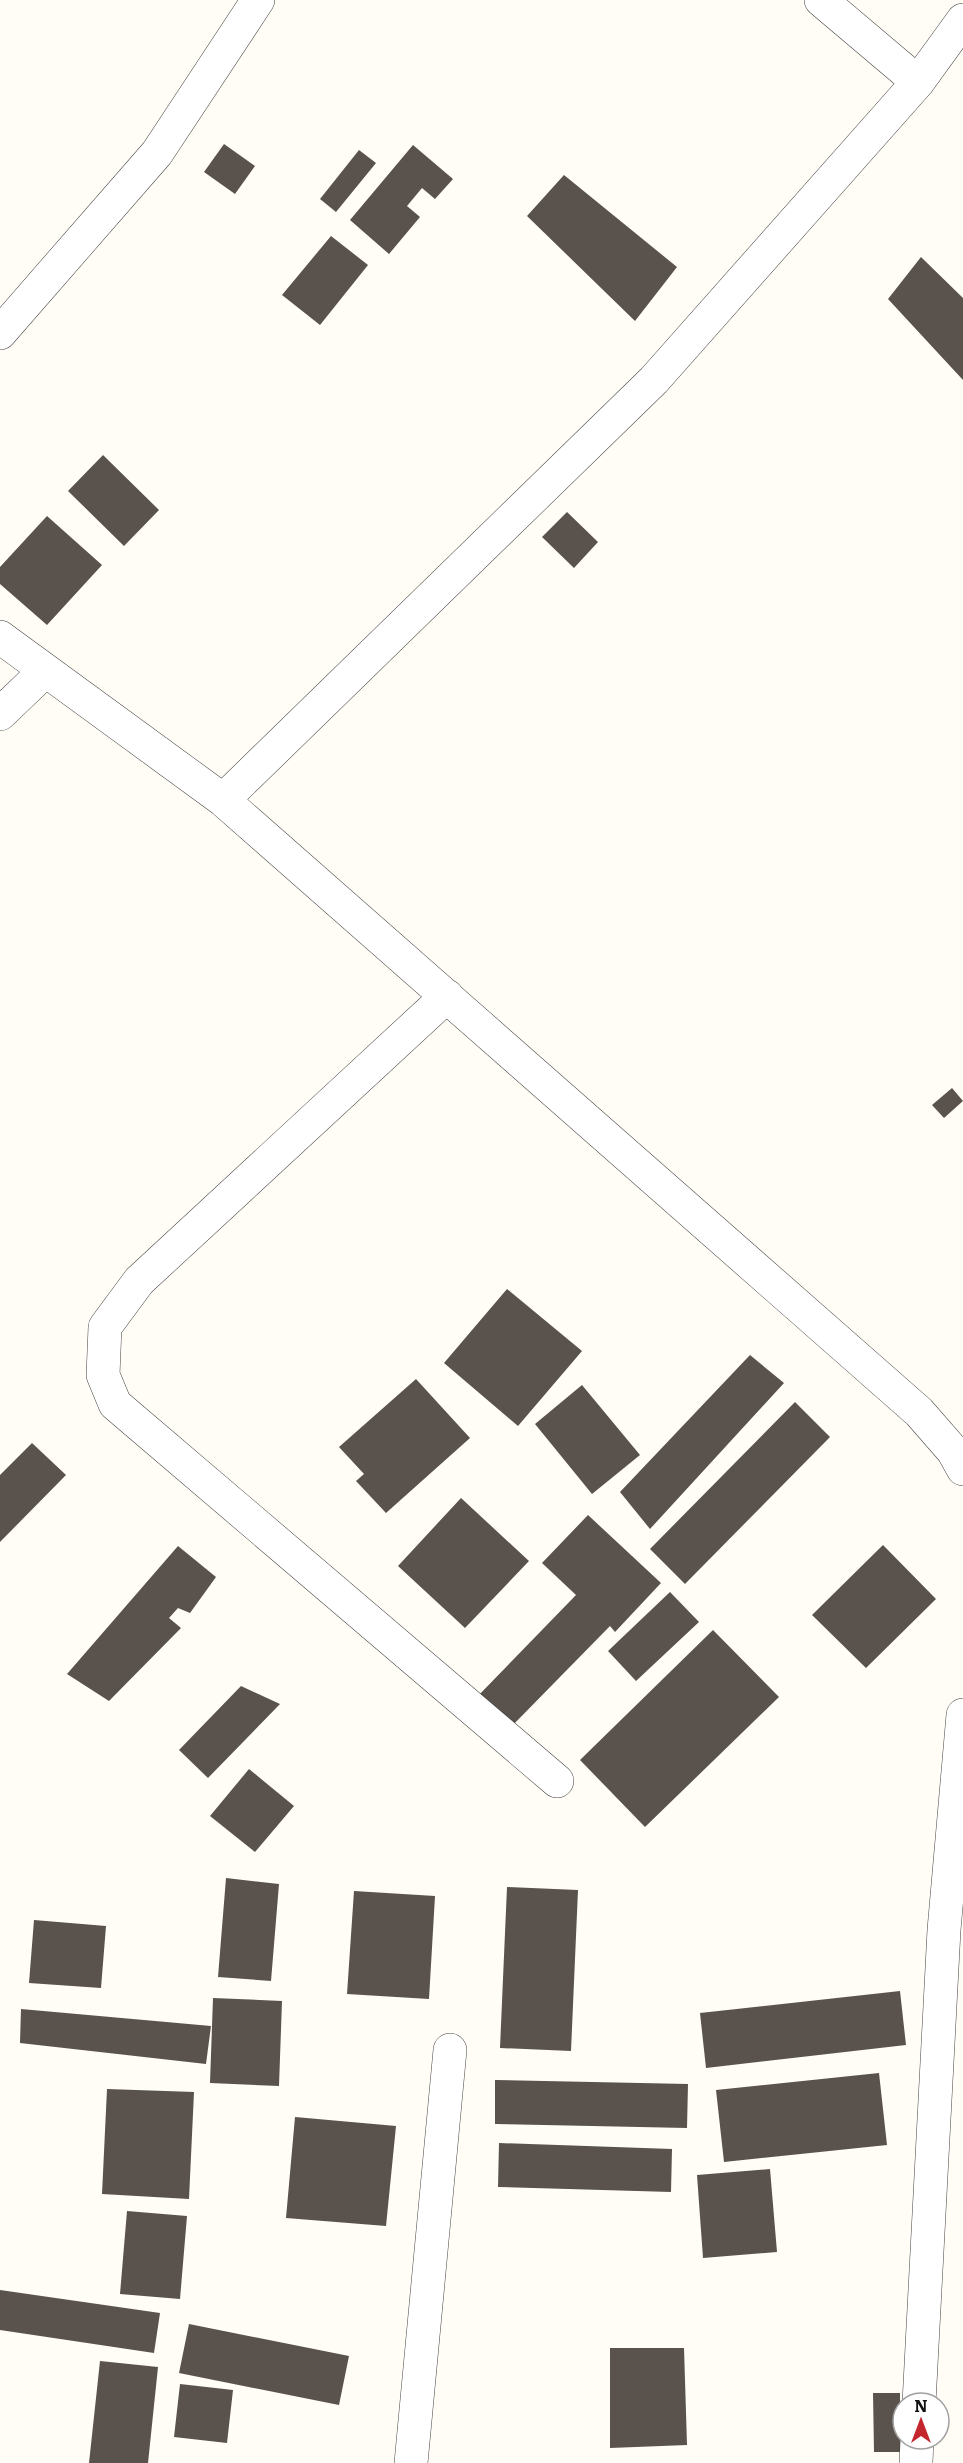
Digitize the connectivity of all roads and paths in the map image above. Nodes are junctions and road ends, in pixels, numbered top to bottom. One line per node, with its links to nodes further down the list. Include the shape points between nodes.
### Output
1 (258, 0): 5 (street, via 157,153)
2 (821, 0): 4 (street)
3 (963, 20): 4 (street)
4 (918, 82): 9 (street, via 654,380)
5 (0, 333)
6 (0, 637): 7 (street)
7 (45, 671): 8 (street); 9 (street)
8 (0, 714)
9 (223, 800): 10 (street)
10 (447, 996): 11 (street, via 919,1412 953,1451); 13 (street, via 139,1281 105,1327 103,1375 115,1404)
11 (963, 1469)
12 (963, 1715): 15 (street, via 944,1930)
13 (556, 1781)
14 (450, 2050): 16 (street)
15 (920, 2391)
16 (411, 2463)

